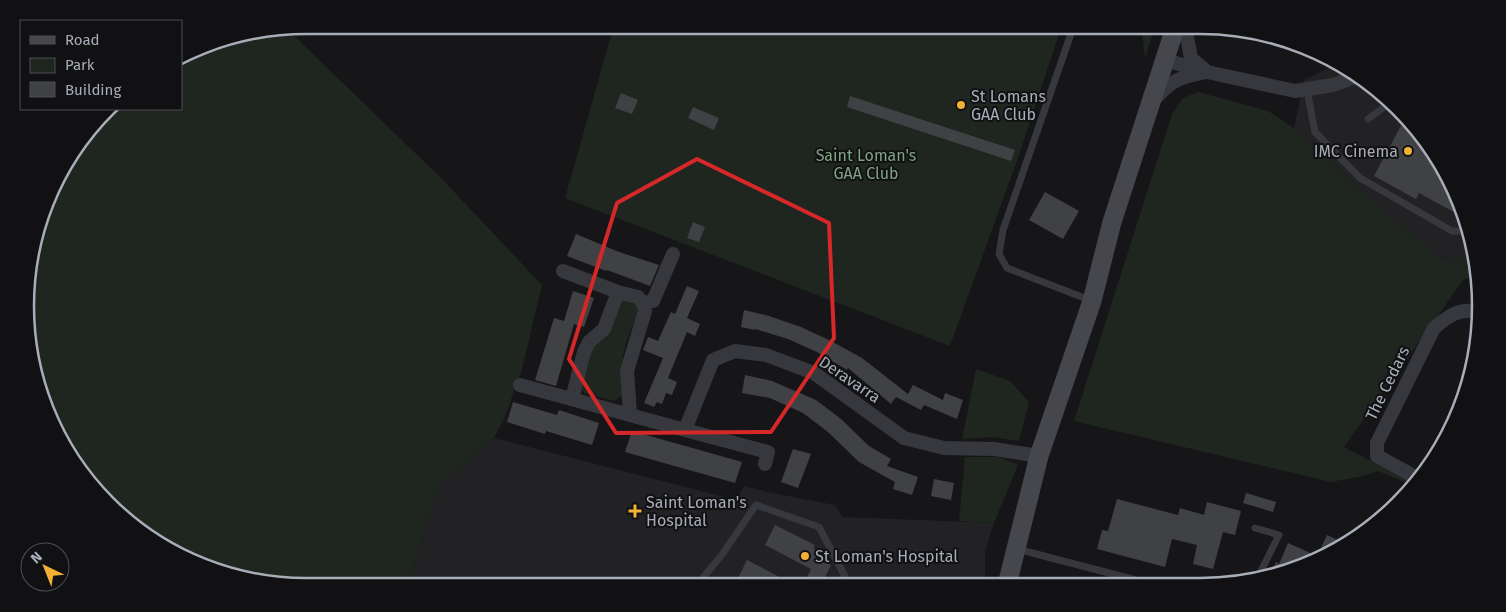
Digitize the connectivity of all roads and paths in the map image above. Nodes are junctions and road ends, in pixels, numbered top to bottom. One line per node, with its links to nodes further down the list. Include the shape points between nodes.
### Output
1 (1071, 34): 14 (lane, via 1003,230 999,254 1007,268)
2 (1173, 34): 7 (street)
3 (1186, 34): 4 (street, via 1192,58)
4 (1207, 72): 6 (street, via 1295,92); 7 (street, via 1178,78); 7 (street, via 1169,62)
5 (1350, 79): 6 (street)
6 (1307, 90): 10 (lane, via 1315,132 1360,178 1452,231)
7 (1154, 96): 14 (street, via 1112,222)
8 (1385, 106): 9 (lane)
9 (1368, 119)
10 (1462, 231)
11 (673, 254): 15 (street, via 652,301)
12 (562, 271): 13 (street)
13 (618, 292): 15 (street, via 638,298); 18 (street, via 604,329 588,342)
14 (1092, 301): 21 (street)
15 (642, 303): 19 (street, via 645,311 627,371)
16 (1472, 310): 23 (street, The Cedars, via 1450,314 1434,328 1377,444 1377,456)
17 (520, 385): 18 (street)
18 (572, 399): 19 (street)
19 (630, 414): 20 (street)
20 (684, 430): 21 (street, Deravarra, via 713,360 734,351 766,355 814,374 904,438 944,448 994,448); 22 (street, via 768,452)
21 (1039, 456): 25 (street)
22 (764, 464)
23 (1413, 476)
24 (1255, 528): 26 (lane, via 1279,535)
25 (1016, 548): 29 (street); 30 (lane)
26 (1261, 571)
27 (703, 578): 28 (lane, via 756,505 819,528)
28 (846, 578)
29 (1009, 578)
30 (1129, 578)

